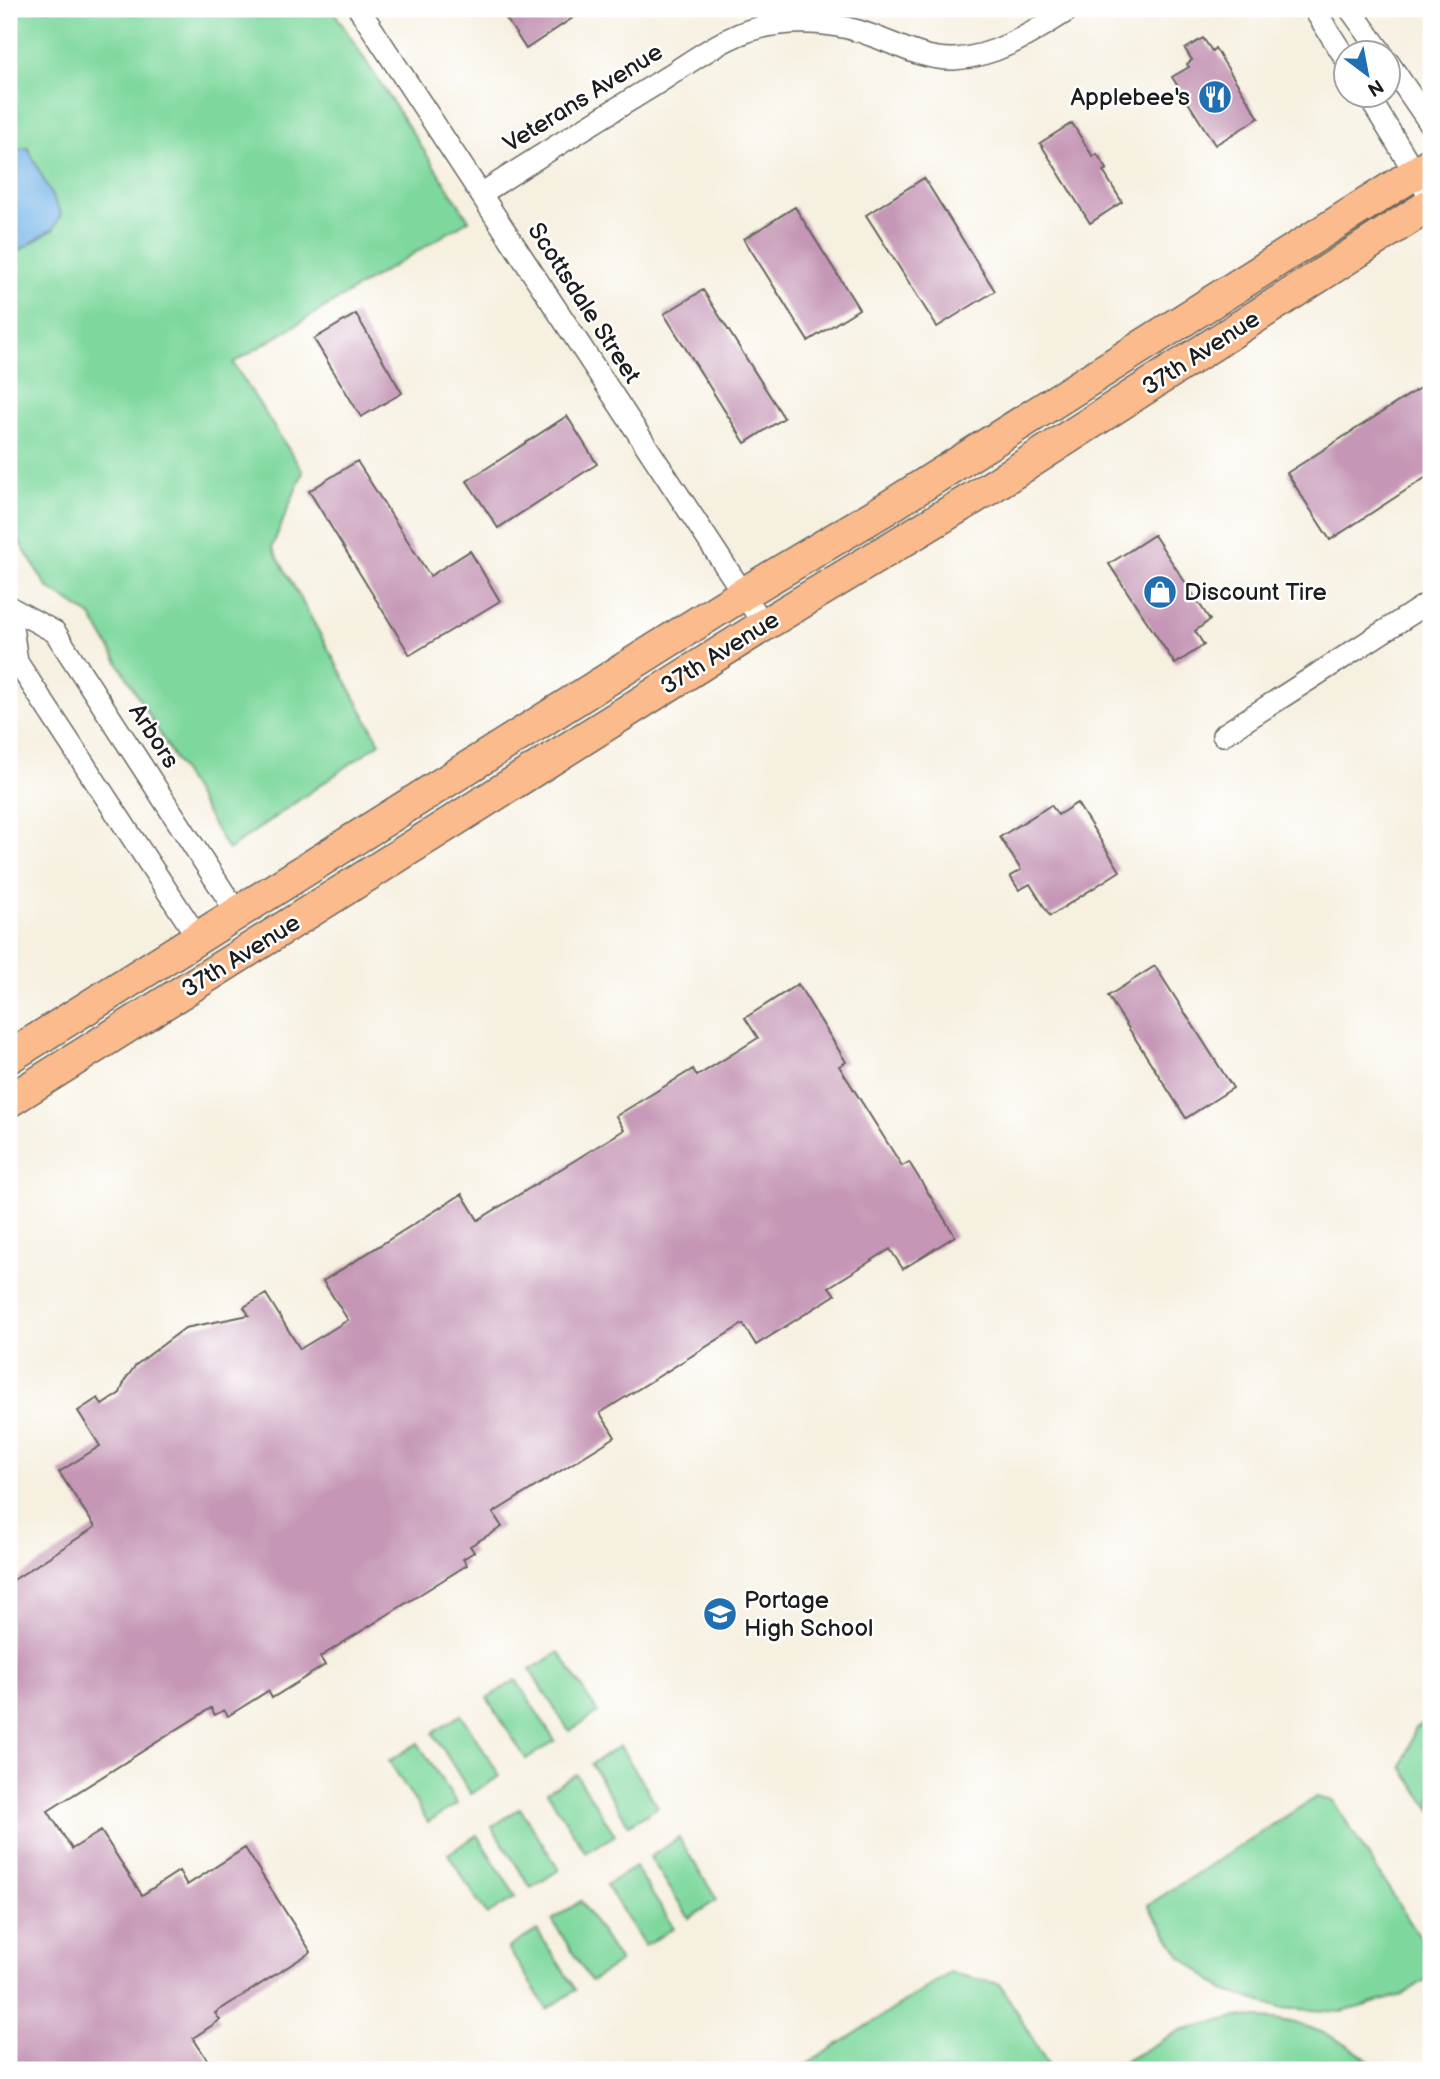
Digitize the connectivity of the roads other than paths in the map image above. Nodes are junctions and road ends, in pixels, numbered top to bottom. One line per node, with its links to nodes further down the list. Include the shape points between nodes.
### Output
1 (359, 9): 11 (street, Scottsdale Street)
2 (1070, 9): 11 (street, Veterans Avenue, via 1012,43 953,59 928,57 845,27 788,23 757,28 690,62)
3 (1314, 9): 5 (street)
4 (1350, 9): 6 (street)
5 (1333, 38)
6 (1371, 38)
7 (1402, 83): 9 (street)
8 (1377, 108): 10 (street)
9 (1431, 125)
10 (1426, 178): 13 (main road, 37th Avenue)
11 (481, 194): 13 (street, Scottsdale Street)
12 (1431, 204): 16 (main road, 37th Avenue, via 988,489)
13 (743, 594): 16 (street, Scottsdale Street); 18 (main road, 37th Avenue)
14 (1431, 601): 17 (street)
15 (9, 606): 18 (street, Arbors, via 55,632); 19 (street, Arbors, via 17,662)
16 (764, 625): 21 (main road, 37th Avenue)
17 (1223, 735)
18 (237, 913): 19 (main road, 37th Avenue)
19 (198, 938): 20 (main road, 37th Avenue)
20 (9, 1057)
21 (9, 1101)

